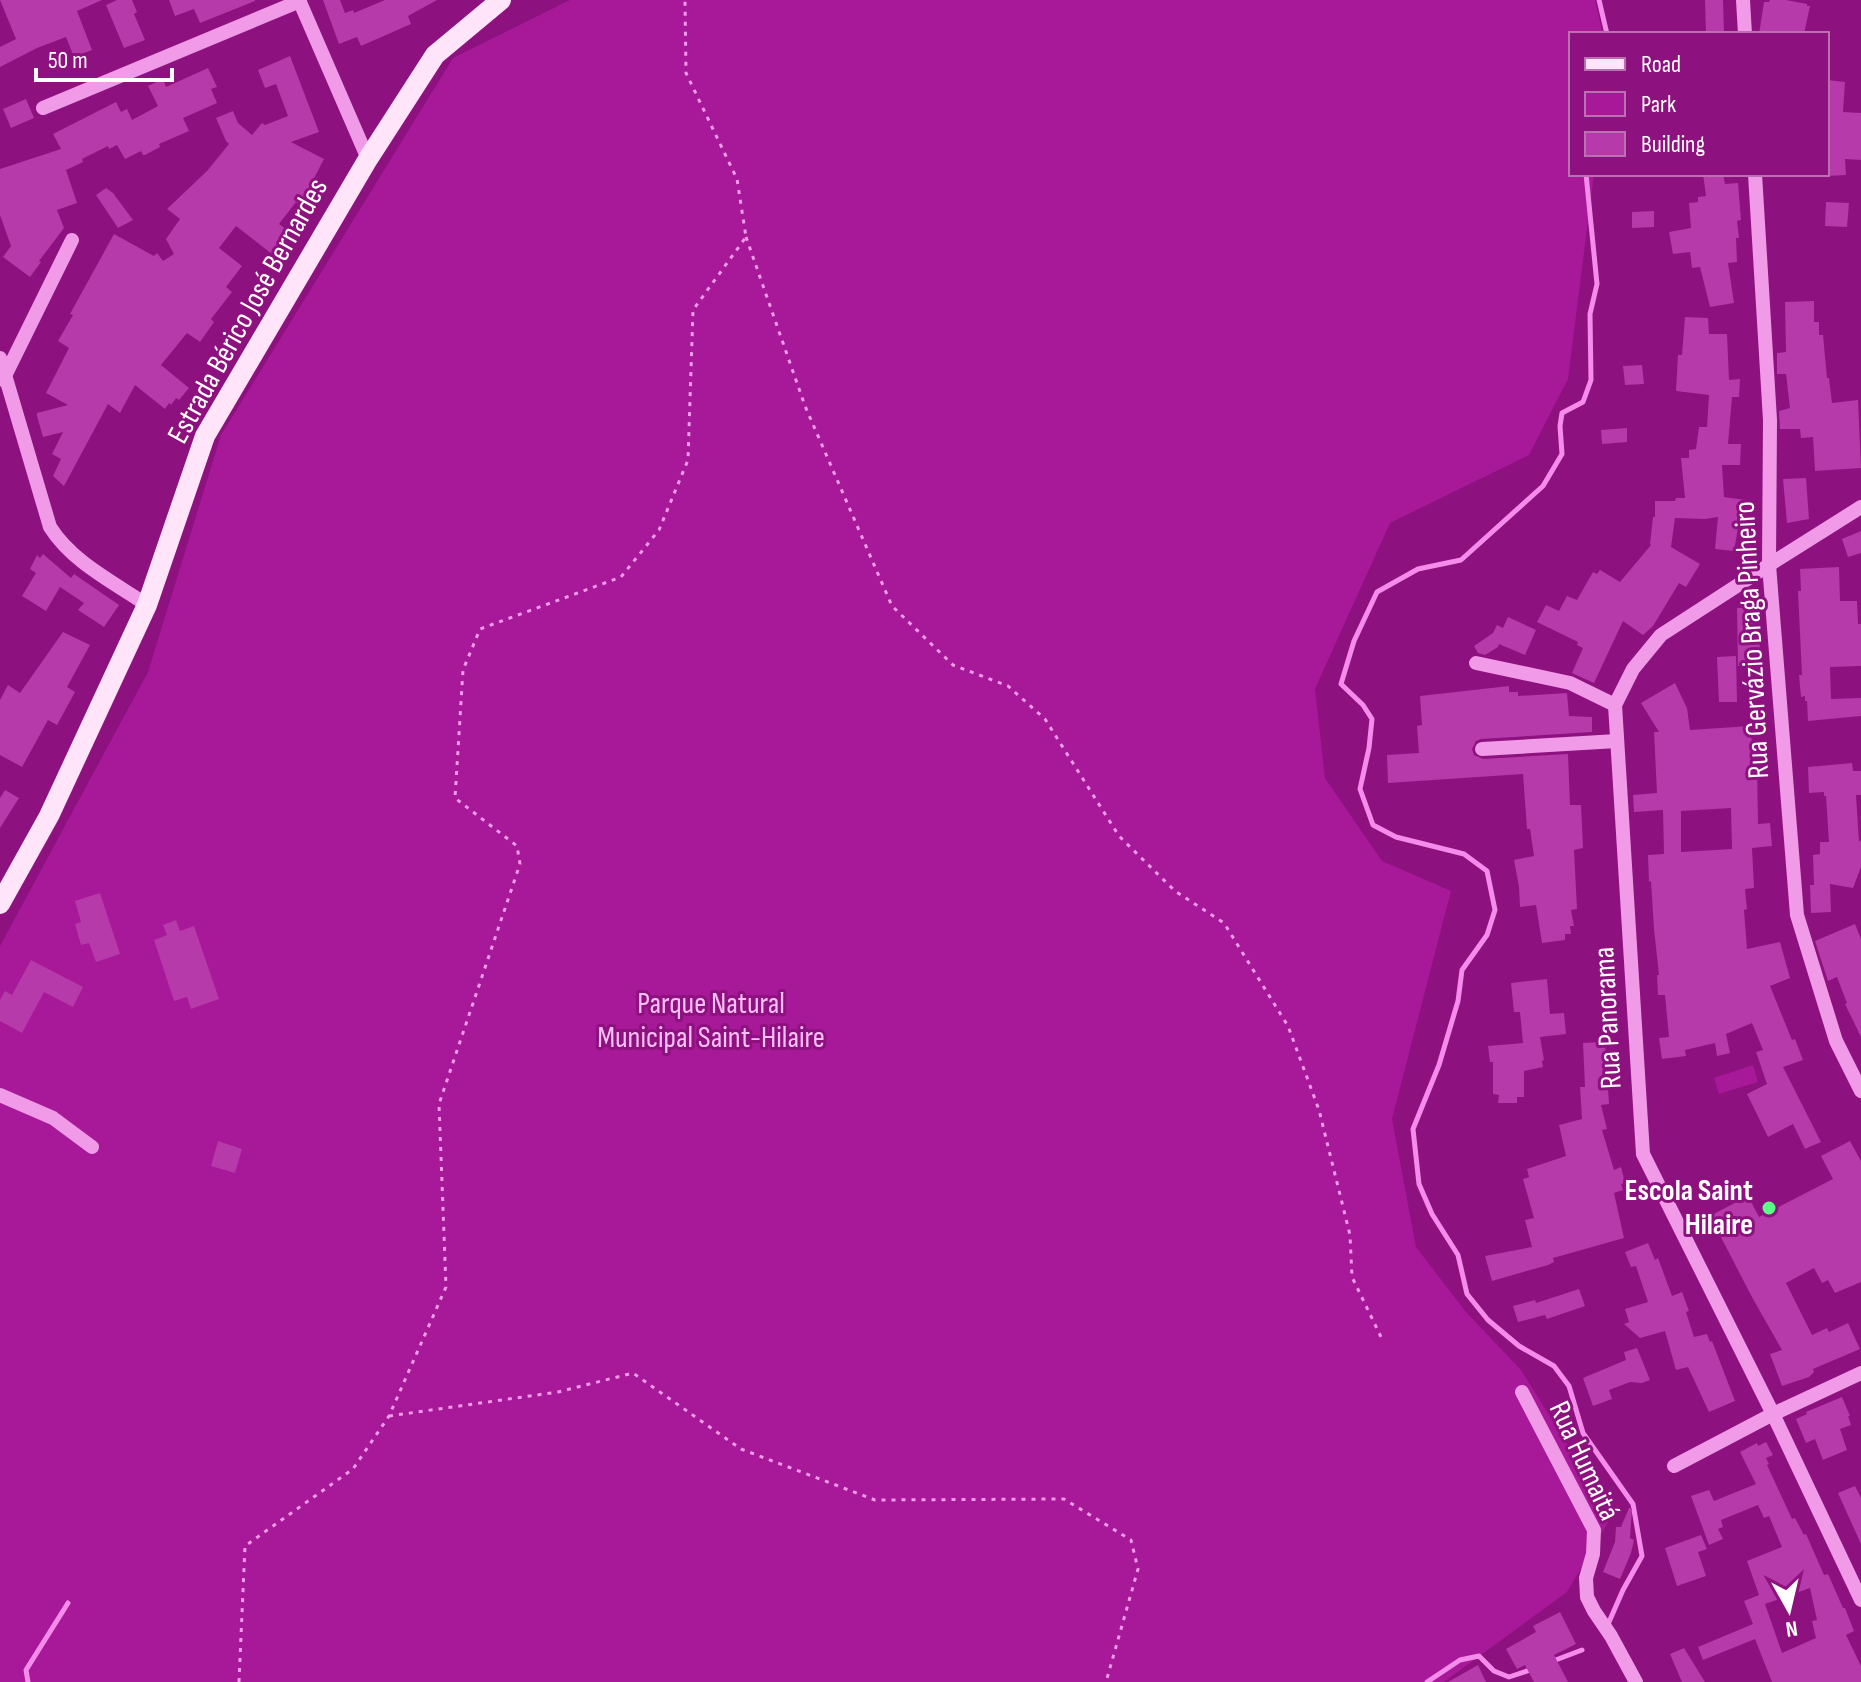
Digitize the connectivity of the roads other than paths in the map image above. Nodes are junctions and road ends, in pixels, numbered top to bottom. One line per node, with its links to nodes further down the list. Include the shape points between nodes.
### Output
1 (299, 0): 5 (street); 6 (street)
2 (501, 0): 6 (main road, Estrada Bérico José Bernardes, via 435,55)
3 (1743, 0): 4 (street)
4 (1745, 32)
5 (43, 108)
6 (368, 159): 13 (main road, Estrada Bérico José Bernardes, via 205,436)
7 (1755, 176): 12 (street, Rua Gervázio Braga Pinheiro, via 1770,420)
8 (72, 240): 10 (street)
9 (0, 358): 10 (street)
10 (3, 381): 13 (street, via 59,542)
11 (1861, 507): 12 (street, Rua Panorama)
12 (1769, 565): 15 (street, Rua Panorama, via 1661,635 1633,669); 19 (street, Rua Gervázio Braga Pinheiro, via 1797,915 1836,1041)
13 (147, 605): 18 (main road, Estrada Bérico José Bernardes, via 49,816)
14 (1476, 663): 15 (street, via 1570,683)
15 (1615, 705): 16 (street, Rua Panorama)
16 (1617, 741): 17 (street); 24 (street, Rua Panorama, via 1643,1154)
17 (1482, 749)
18 (0, 904)
19 (1861, 1091)
20 (0, 1095): 21 (street, via 53,1118)
21 (92, 1147)
22 (1861, 1373): 24 (street)
23 (1522, 1392): 27 (street, Rua Humaitá, via 1594,1530 1587,1597)
24 (1773, 1414): 25 (street); 26 (street, Rua Panorama)
25 (1674, 1466)
26 (1861, 1600)
27 (1636, 1682)

